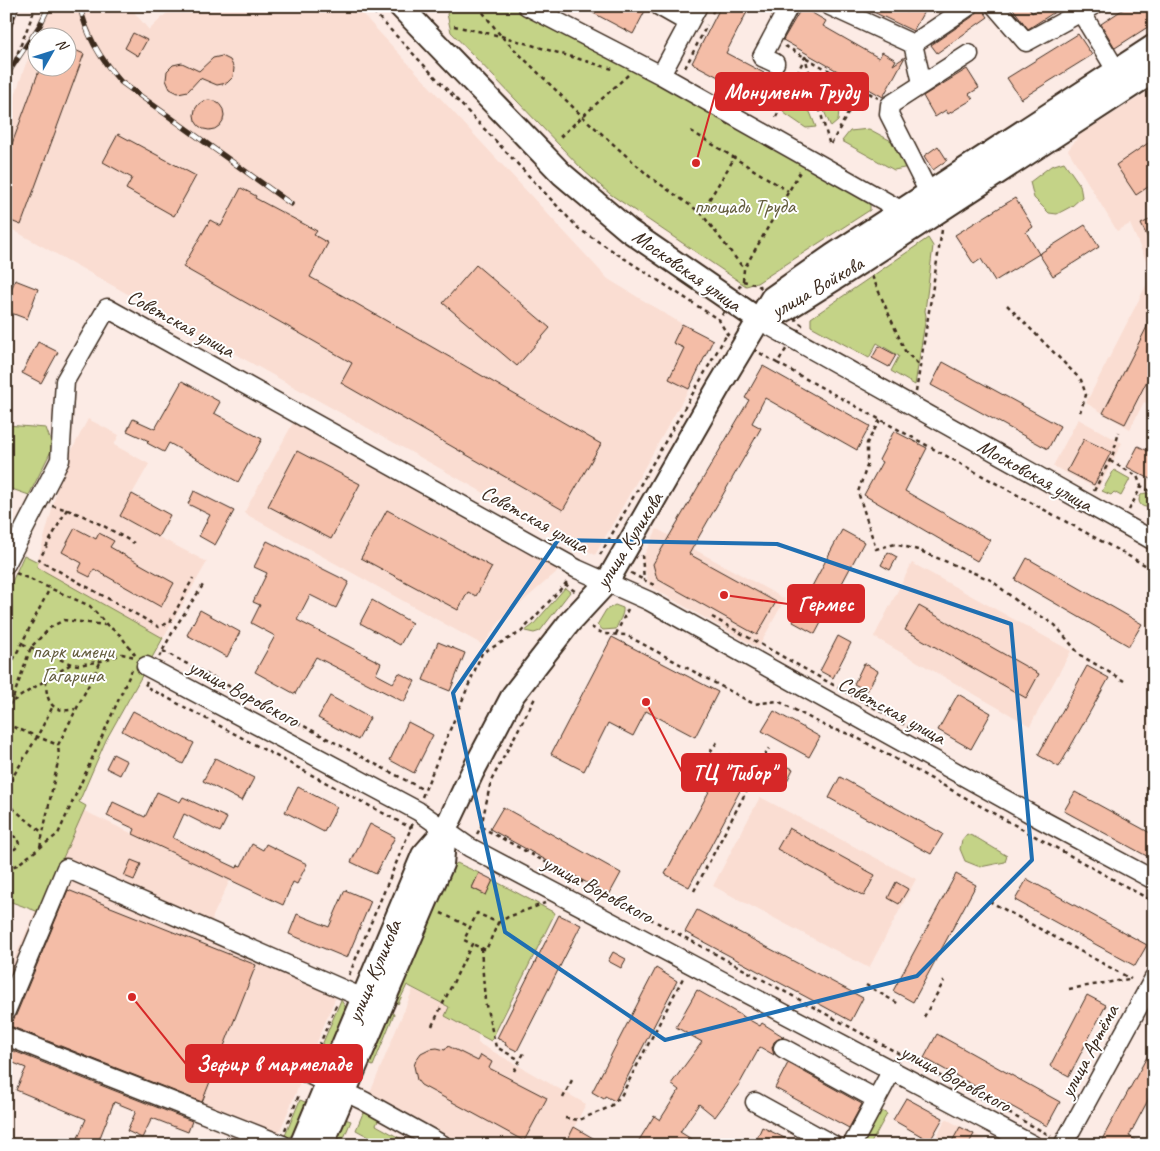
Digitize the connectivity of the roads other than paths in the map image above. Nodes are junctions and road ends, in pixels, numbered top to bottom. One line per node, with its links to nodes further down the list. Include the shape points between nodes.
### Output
1 (527, 6): 17 (street)
2 (659, 6): 10 (street)
3 (789, 6): 14 (street, via 762,56)
4 (830, 6): 11 (street)
5 (969, 6): 11 (street)
6 (995, 6): 8 (street, via 1026,42)
7 (407, 9): 21 (main road, Московская улица, via 562,174 628,230)
8 (1087, 9): 15 (street)
9 (705, 11): 10 (street)
10 (689, 23): 17 (street)
11 (913, 44): 18 (street)
12 (1154, 46): 15 (main road, улица Войкова)
13 (969, 54): 18 (street)
14 (775, 63)
15 (1116, 70): 20 (main road, улица Войкова)
16 (1154, 71): 20 (main road, улица Войкова)
17 (661, 75): 19 (street)
18 (922, 83): 20 (street, via 890,105 889,114)
19 (902, 211): 20 (main road, улица Войкова); 21 (main road, улица Войкова, via 772,298)
20 (933, 213): 21 (main road, улица Войкова, via 785,310)
21 (759, 320): 22 (street, Московская улица); 24 (main road, улица Куликова, via 735,339)
22 (1154, 541)
23 (8, 560): 24 (street, Советская улица, via 60,460 65,381 108,308 577,569)
24 (612, 574): 26 (main road, улица Куликова, via 513,695); 27 (street, Советская улица, via 649,602)
25 (145, 665): 26 (street, улица Воровского, via 418,811)
26 (445, 830): 29 (main road, улица Куликова, via 423,855); 35 (street, улица Воровского, via 469,847); 36 (main road, улица Куликова, via 442,864)
27 (1154, 880)
28 (1154, 978): 30 (street, улица Артёма)
29 (353, 994): 31 (street, via 66,868); 36 (main road, улица Куликова)
30 (1146, 1009): 39 (street, улица Артёма)
31 (6, 1011)
32 (6, 1036): 40 (street)
33 (783, 1048): 37 (street)
34 (275, 1056): 36 (street)
35 (892, 1070): 37 (street); 46 (street, улица Воровского)
36 (336, 1088): 41 (main road, улица Куликова); 42 (main road, улица Куликова); 43 (street)
37 (876, 1099): 45 (street)
38 (755, 1102): 44 (street)
39 (1056, 1140)
40 (281, 1144)
41 (301, 1145)
42 (322, 1145)
43 (443, 1145)
44 (833, 1145)
45 (852, 1145)
46 (1033, 1145)

